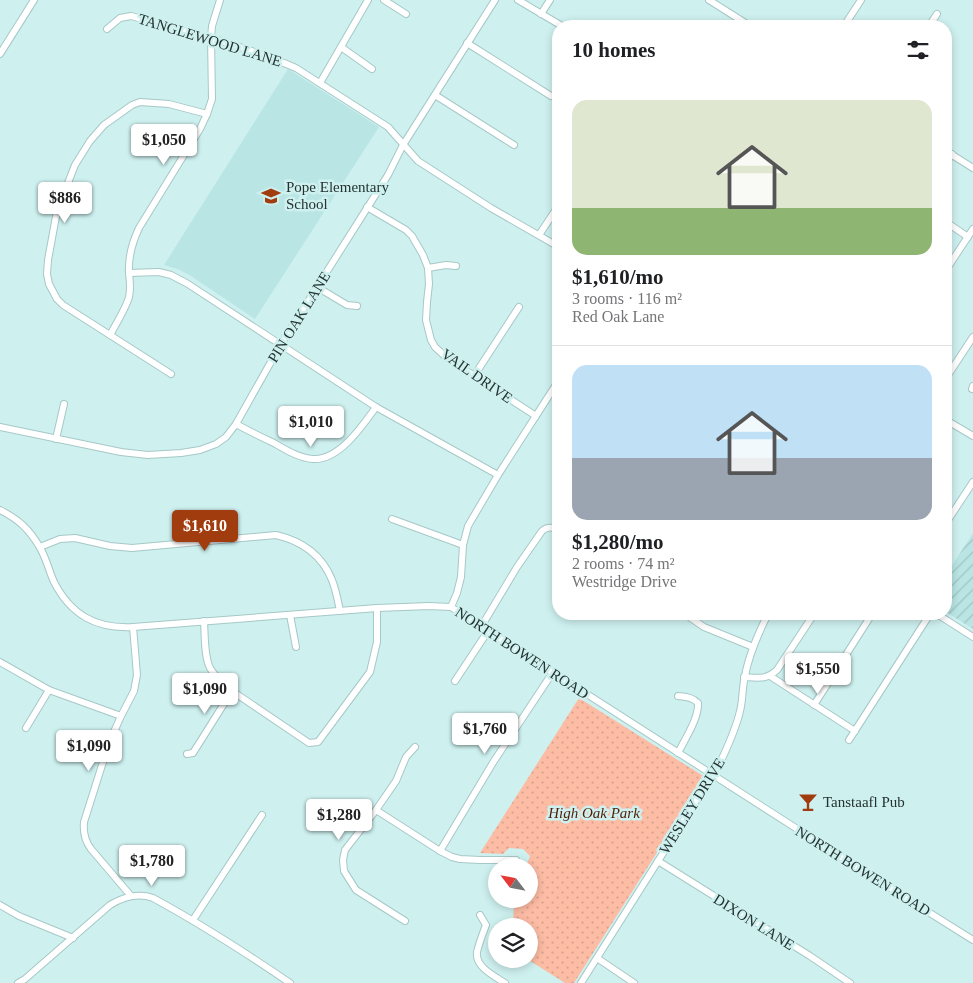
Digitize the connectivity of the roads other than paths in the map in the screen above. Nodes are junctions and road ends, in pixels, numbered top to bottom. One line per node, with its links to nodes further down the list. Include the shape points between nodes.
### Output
1 (34, 0): 21 (street)
2 (220, 0): 18 (street)
3 (368, 0): 20 (street)
4 (384, 0): 10 (street)
5 (495, 0): 19 (street, PIN OAK LANE)
6 (518, 0): 11 (street)
7 (550, 0): 11 (street)
8 (709, 0): 14 (street)
9 (861, 0): 15 (street)
10 (406, 14)
11 (541, 14): 13 (street)
12 (937, 14): 16 (street)
13 (552, 20)
14 (738, 20)
15 (848, 20)
16 (933, 20)
17 (107, 29): 18 (street, TANGLEWOOD LANE, via 120,18 131,16)
18 (211, 38): 23 (street, TANGLEWOOD LANE, via 282,62); 26 (street, via 212,99)
19 (468, 43): 24 (street, PIN OAK LANE); 25 (street)
20 (341, 47): 22 (street); 23 (street)
21 (0, 54)
22 (372, 69)
23 (320, 83): 27 (street, TANGLEWOOD LANE, via 388,127)
24 (435, 95): 27 (street, PIN OAK LANE); 28 (street)
25 (551, 96)
26 (207, 114): 41 (street, via 139,228 132,243); 45 (street, via 169,104 140,102 132,105 97,131 75,165 57,211 47,266 49,284 63,305)
27 (403, 145): 31 (street, PIN OAK LANE); 35 (street, TANGLEWOOD LANE, via 418,161)
28 (514, 145)
29 (952, 154): 30 (street)
30 (973, 168)
31 (367, 208): 40 (street, VAIL DRIVE, via 406,230); 42 (street, PIN OAK LANE)
32 (552, 216): 35 (street)
33 (952, 226): 36 (street)
34 (973, 229): 36 (street)
35 (539, 235): 37 (street, TANGLEWOOD LANE)
36 (968, 237): 38 (street)
37 (552, 243)
38 (952, 261)
39 (456, 266): 40 (street, via 446,264)
40 (428, 268): 50 (street, VAIL DRIVE, via 426,320 431,340 448,359)
41 (129, 273): 45 (street, via 129,297); 47 (street, via 171,275)
42 (317, 287): 43 (street, via 348,305); 47 (street, PIN OAK LANE)
43 (357, 306)
44 (519, 307): 50 (street)
45 (110, 335): 49 (street)
46 (973, 337): 48 (street)
47 (281, 344): 53 (street); 55 (street, PIN OAK LANE)
48 (952, 369)
49 (171, 374)
50 (474, 376): 54 (street, VAIL DRIVE)
51 (552, 391): 54 (street)
52 (64, 404): 59 (street)
53 (376, 407): 55 (street, via 352,440 328,456 314,459 302,457); 60 (street)
54 (536, 416): 60 (street)
55 (236, 424): 59 (street, PIN OAK LANE, via 216,444 181,453 148,455 121,452)
56 (952, 424): 58 (street)
57 (0, 427): 59 (street, PIN OAK LANE)
58 (973, 436)
59 (56, 438)
60 (498, 475): 66 (street, via 468,526)
61 (973, 482): 63 (street)
62 (0, 510): 67 (street, NORTH BOWEN ROAD, via 22,523)
63 (952, 514)
64 (392, 519): 66 (street)
65 (552, 527): 79 (street, via 542,530)
66 (463, 546): 68 (street, via 462,577)
67 (40, 547): 70 (street, via 68,538 132,548 276,535 303,545 316,555 326,567); 80 (street, NORTH BOWEN ROAD, via 53,580 69,605 94,622 118,628)
68 (451, 607): 69 (street, NORTH BOWEN ROAD); 79 (street, NORTH BOWEN ROAD)
69 (377, 608): 70 (street, NORTH BOWEN ROAD); 91 (street, via 377,642 370,672 318,742 309,743)
70 (340, 611): 71 (street, NORTH BOWEN ROAD)
71 (290, 615): 78 (street, NORTH BOWEN ROAD); 83 (street)
72 (694, 620): 84 (street)
73 (765, 620): 84 (street, WESLEY DRIVE)
74 (810, 620): 87 (street)
75 (868, 620): 93 (street)
76 (926, 620): 96 (street)
77 (946, 620): 82 (street)
78 (204, 621): 80 (street, NORTH BOWEN ROAD); 91 (street, via 210,669)
79 (480, 626): 81 (street, NORTH BOWEN ROAD)
80 (133, 627): 94 (street, via 137,675 134,691)
81 (488, 631): 86 (street, NORTH BOWEN ROAD); 89 (street)
82 (973, 637)
83 (296, 647)
84 (753, 647): 88 (street, WESLEY DRIVE)
85 (0, 662): 90 (street)
86 (552, 672): 99 (street, NORTH BOWEN ROAD); 104 (street)
87 (770, 676): 88 (street); 93 (street)
88 (744, 677): 101 (street, WESLEY DRIVE, via 736,724)
89 (454, 681)
90 (50, 690): 94 (street); 95 (street)
91 (232, 691): 100 (street, via 193,753)
92 (678, 696): 99 (street, via 695,699 699,707)
93 (814, 705): 96 (street)
94 (121, 716): 107 (street, via 109,743 83,830 91,849)
95 (26, 728)
96 (855, 731): 97 (street)
97 (849, 740)
98 (415, 747): 102 (street, via 406,756 396,781)
99 (678, 753): 101 (street, NORTH BOWEN ROAD)
100 (187, 754)
101 (713, 775): 106 (street, WESLEY DRIVE); 113 (street, NORTH BOWEN ROAD)
102 (376, 810): 104 (street); 111 (street, via 345,850 344,871 356,890)
103 (262, 815): 110 (street)
104 (440, 851): 105 (street, via 460,859)
105 (488, 860)
106 (658, 861): 114 (street, WESLEY DRIVE); 120 (street, DIXON LANE)
107 (131, 896): 110 (street, via 153,898); 112 (street, via 110,905)
108 (0, 905): 112 (street, via 18,916)
109 (480, 915): 117 (street, via 486,925 477,952 478,959 486,971)
110 (193, 920): 116 (street)
111 (405, 921)
112 (73, 938): 115 (street)
113 (973, 940)
114 (597, 958): 118 (street, WESLEY DRIVE); 119 (street)
115 (18, 983)
116 (290, 983)
117 (505, 983)
118 (581, 983)
119 (634, 983)
120 (850, 983)

